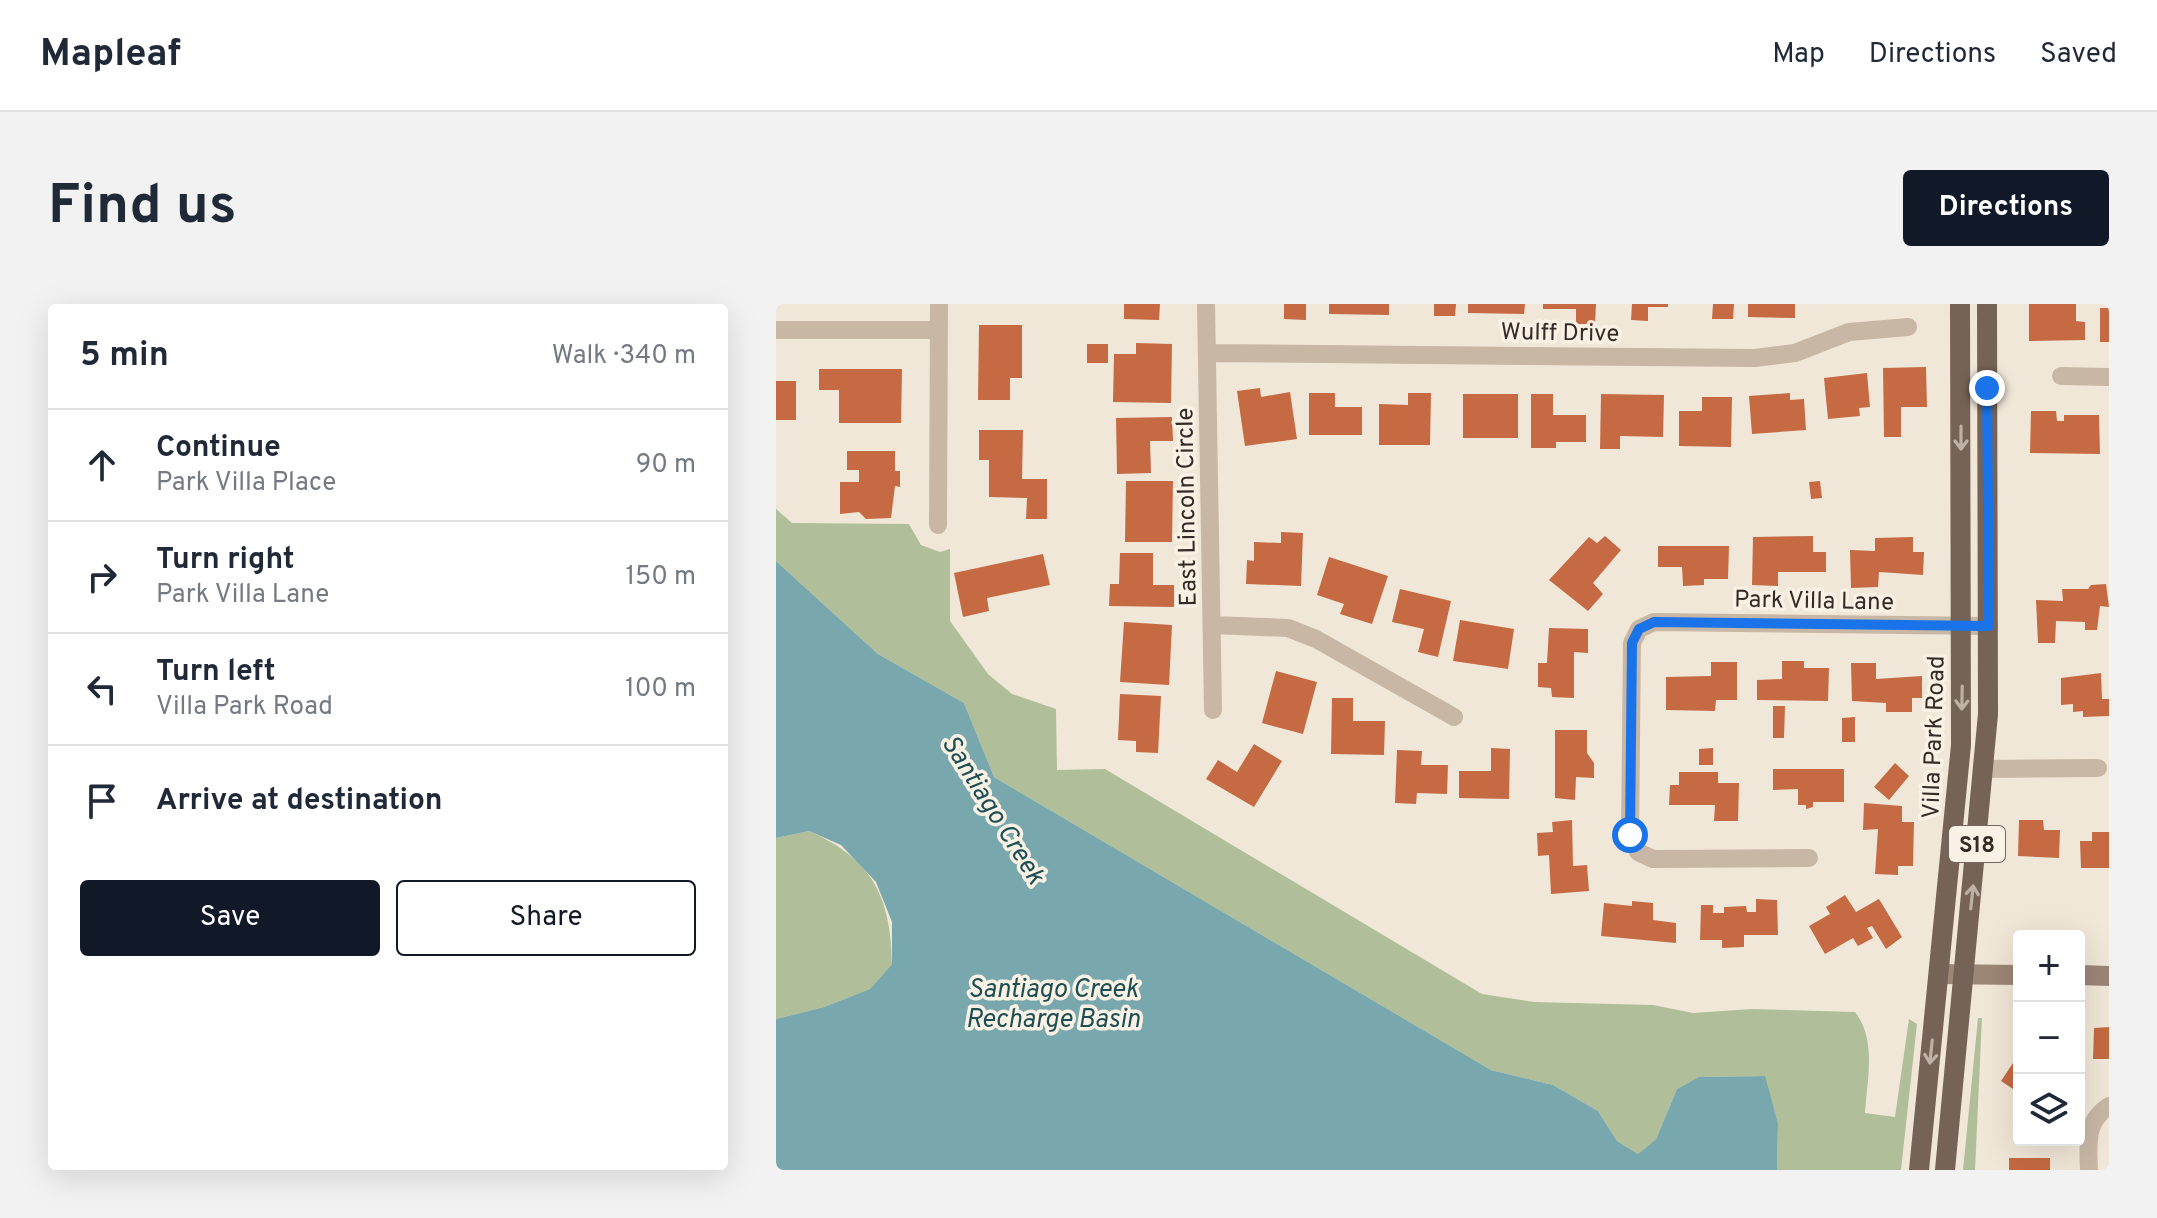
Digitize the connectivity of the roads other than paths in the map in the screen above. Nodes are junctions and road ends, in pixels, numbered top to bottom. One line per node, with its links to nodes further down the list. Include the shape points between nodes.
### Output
1 (939, 304): 7 (street)
2 (1206, 304): 8 (street, East Lincoln Circle)
3 (1960, 304): 13 (main road, Villa Park Road / S18, one-way to 13)
4 (1987, 304): 14 (main road, Villa Park Road / S18)
5 (1908, 327): 8 (street, Wulff Drive, via 1849,332 1795,353 1755,358)
6 (776, 330): 7 (street)
7 (939, 330): 11 (street)
8 (1207, 353): 12 (street, East Lincoln Circle)
9 (2061, 376): 10 (street)
10 (2109, 377)
11 (938, 525)
12 (1212, 625): 15 (street, East Lincoln Circle); 16 (street, via 1288,628)
13 (1963, 625): 14 (street, Park Villa Lane); 19 (street, Park Villa Lane, via 1654,622 1639,629 1632,643 1630,835 1638,852 1653,859); 20 (main road, Villa Park Road / S18, one-way to 20, via 1960,761)
14 (1989, 626): 18 (main road, Villa Park Road / S18)
15 (1213, 710)
16 (1454, 717)
17 (2098, 768): 18 (street)
18 (1985, 769): 21 (main road, Villa Park Road / S18, one-way to 18)
19 (1809, 858)
20 (1939, 974): 21 (street); 26 (main road, Villa Park Road / S18, one-way to 26)
21 (1965, 974): 22 (street); 27 (main road, Villa Park Road / S18)
22 (2013, 975)
23 (2085, 975): 24 (street)
24 (2109, 976)
25 (2103, 1110): 28 (street, via 2088,1131)
26 (1919, 1170)
27 (1945, 1170)
28 (2089, 1170)

